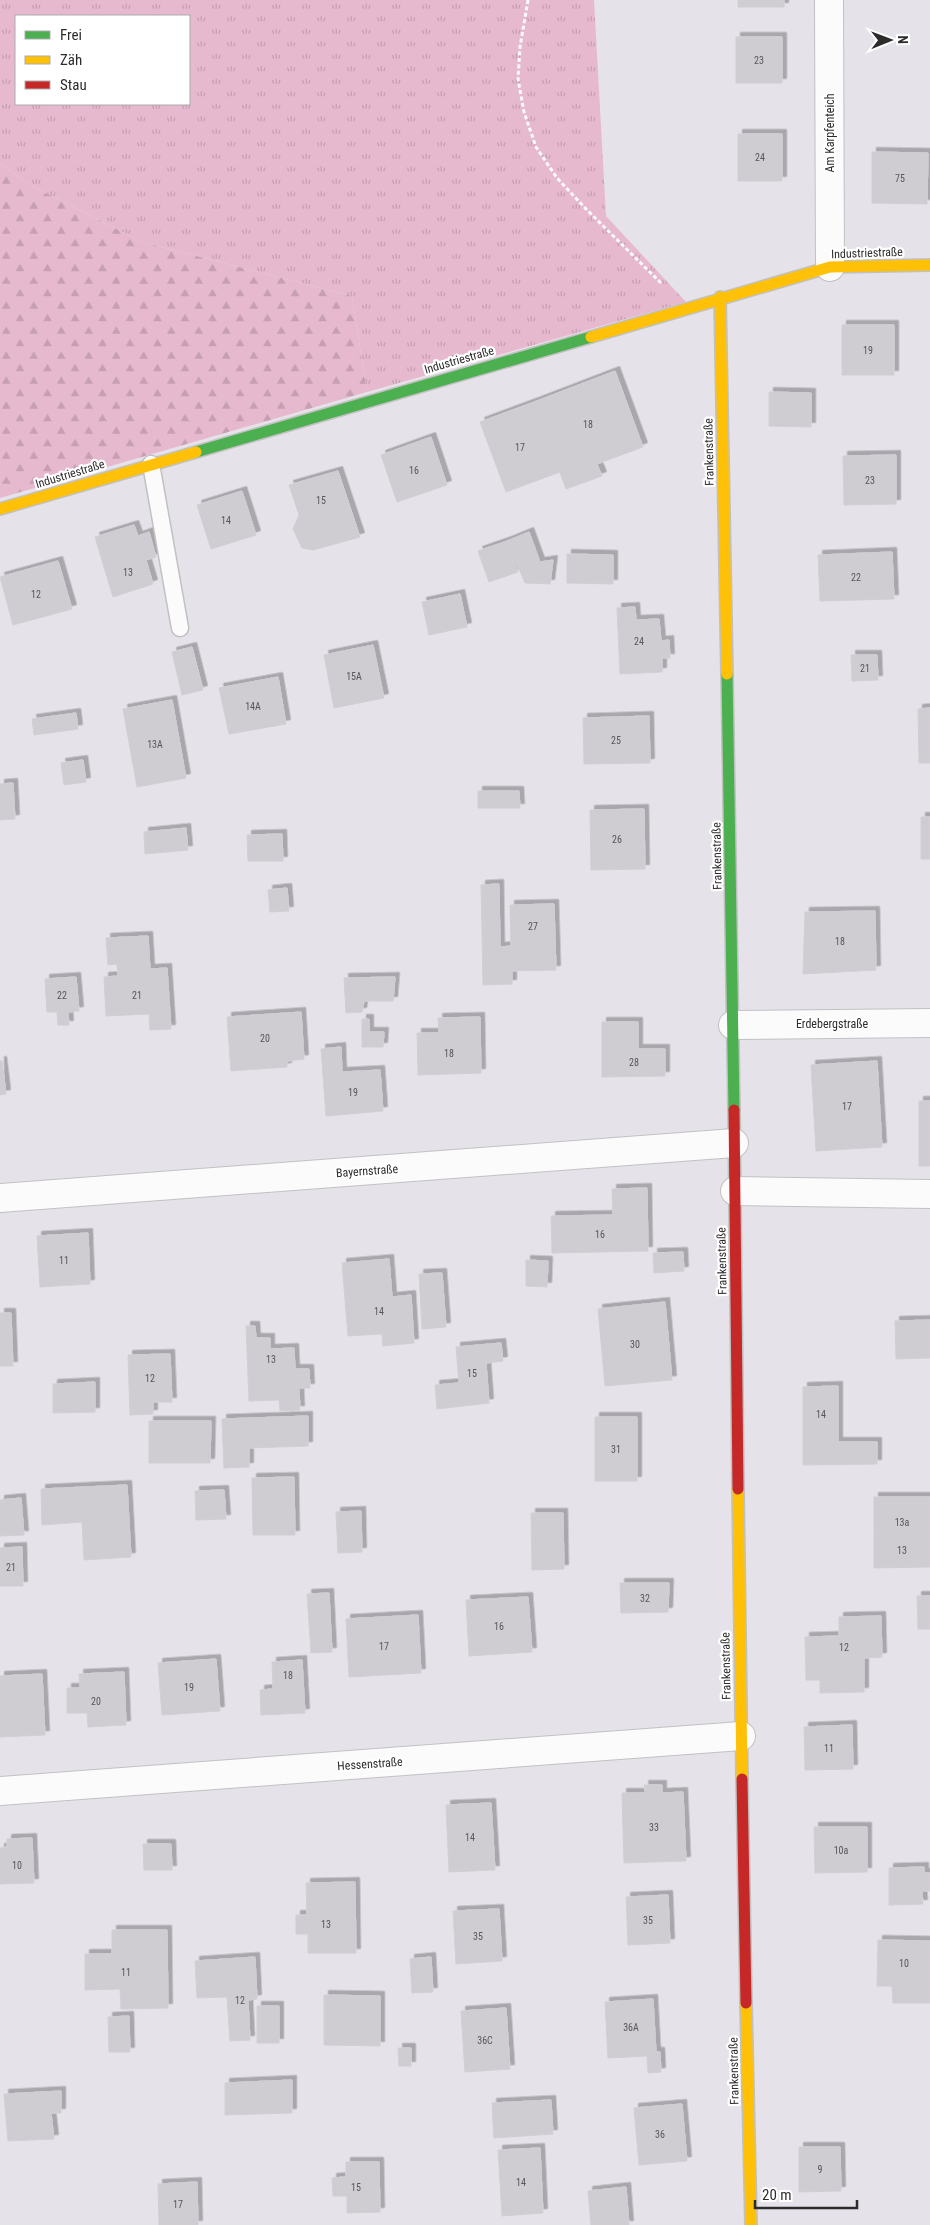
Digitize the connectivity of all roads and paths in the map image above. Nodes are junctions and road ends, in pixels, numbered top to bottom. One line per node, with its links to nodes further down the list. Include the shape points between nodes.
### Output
1 (528, 0): 6 (path, via 518,78 524,112 536,147 557,178)
2 (830, 0): 4 (street, Am Karpfenteich)
3 (930, 265): 4 (street, Industriestraße)
4 (830, 266): 5 (street, Industriestraße)
5 (720, 297): 6 (street, Industriestraße); 11 (street, Frankenstraße)
6 (685, 308): 7 (street, Industriestraße)
7 (151, 464): 8 (street, Industriestraße); 9 (lane)
8 (0, 509)
9 (180, 628)
10 (930, 1023): 11 (street, Erdebergstraße)
11 (733, 1025): 12 (street, Frankenstraße)
12 (734, 1143): 13 (street, Frankenstraße); 15 (street, Bayernstraße)
13 (735, 1191): 14 (street); 16 (street, Frankenstraße)
14 (930, 1194)
15 (0, 1198)
16 (741, 1736): 17 (street, Hessenstraße); 18 (street, Frankenstraße)
17 (0, 1791)
18 (751, 2225)

